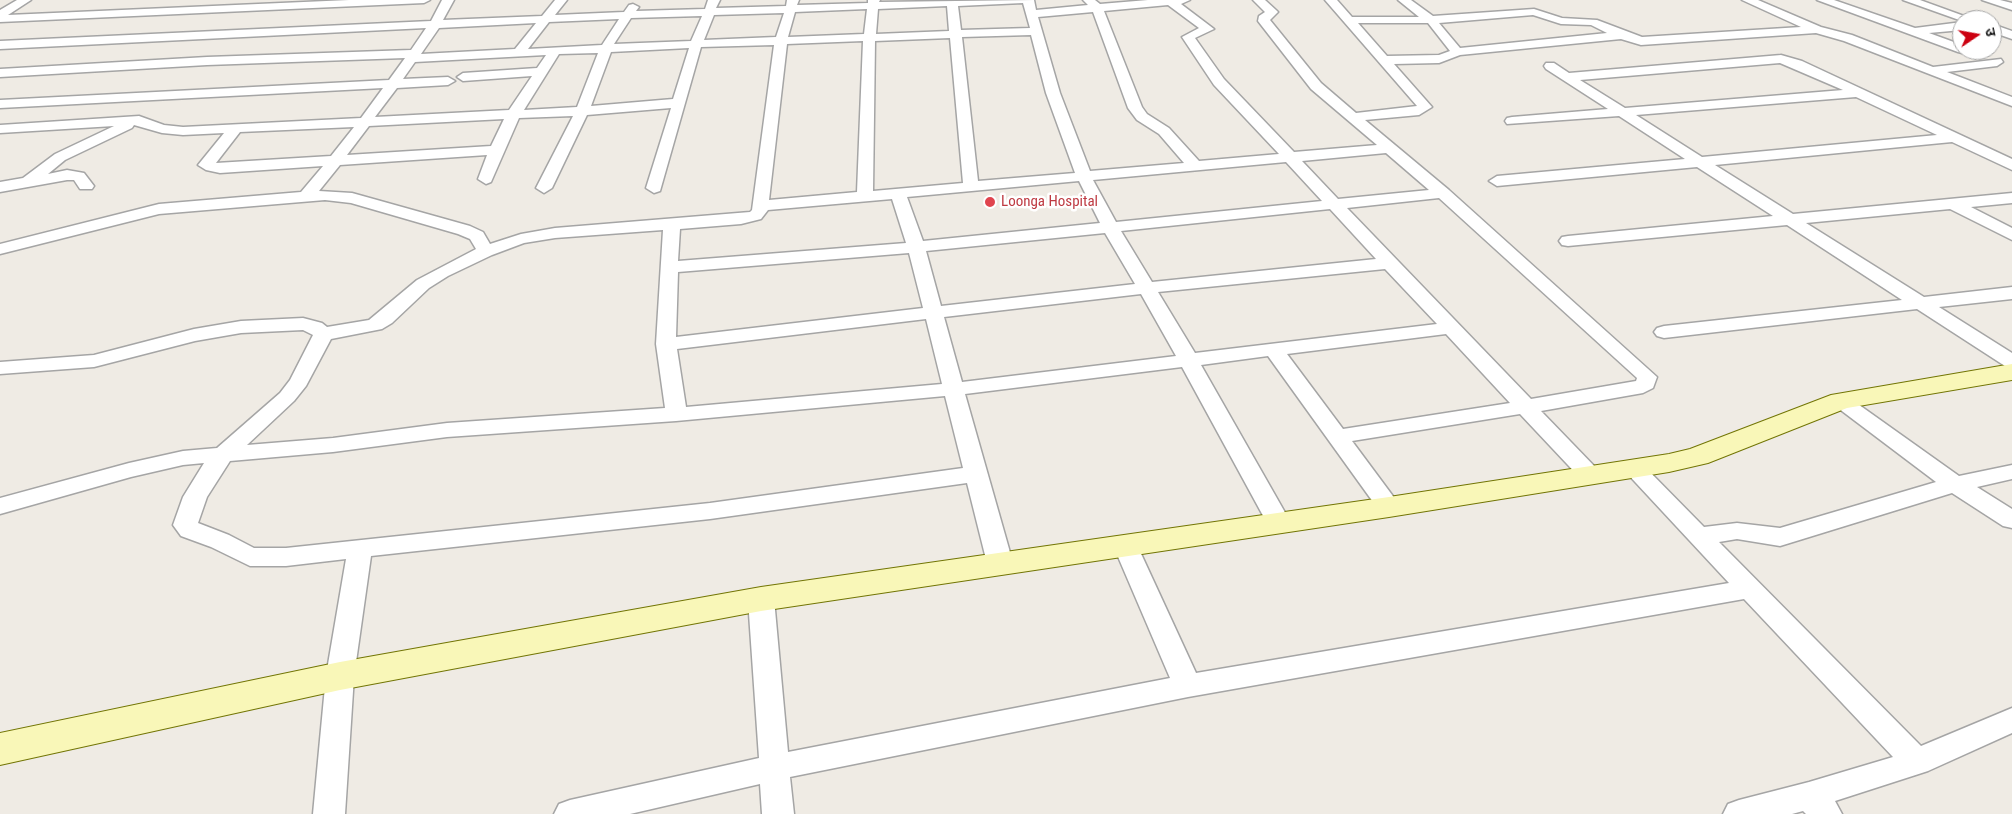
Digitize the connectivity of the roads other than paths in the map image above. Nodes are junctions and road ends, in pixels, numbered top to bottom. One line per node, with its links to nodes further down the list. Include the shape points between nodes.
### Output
1 (25, 0): 27 (street)
2 (126, 0): 24 (street)
3 (424, 0): 17 (street)
4 (448, 0): 33 (street)
5 (561, 0): 28 (street)
6 (638, 0): 26 (street)
7 (1189, 0): 15 (street)
8 (1259, 0): 75 (street, via 1272,12 1262,19 1308,78)
9 (1331, 0): 29 (street)
10 (1404, 0): 30 (street)
11 (1748, 0): 35 (street)
12 (1822, 0): 36 (street)
13 (1909, 0): 25 (street)
14 (1988, 0): 22 (street)
15 (1170, 1): 20 (street); 84 (street, via 1208,29 1190,34 1190,41 1219,82)
16 (953, 2): 18 (street); 23 (street); 38 (street)
17 (269, 3): 24 (street); 37 (street)
18 (874, 3): 19 (street); 40 (street)
19 (792, 4): 21 (street); 43 (street)
20 (1093, 5): 23 (street); 88 (street, via 1134,108 1164,131)
21 (711, 6): 26 (street); 44 (street)
22 (2012, 7)
23 (1030, 11): 38 (street); 89 (street, via 1053,93)
24 (105, 14): 27 (street); 42 (street)
25 (1952, 14)
26 (628, 15): 28 (street); 47 (street)
27 (0, 17)
28 (544, 20): 33 (street); 48 (street)
29 (1348, 20): 30 (street); 52 (street)
30 (1431, 20): 39 (street, via 1538,12 1561,21 1593,22); 50 (street)
31 (2002, 20): 32 (street)
32 (2005, 20)
33 (436, 24): 37 (street); 51 (street)
34 (1952, 27): 36 (street)
35 (1817, 28): 39 (street, via 1641,41); 41 (street)
36 (1911, 32): 41 (street); 46 (street)
37 (240, 33): 42 (street); 54 (street)
38 (957, 35): 40 (street); 95 (street)
39 (1622, 35): 50 (street)
40 (869, 38): 43 (street); 101 (street)
41 (1848, 38): 58 (street)
42 (65, 41): 45 (street); 59 (street)
43 (781, 41): 44 (street); 105 (street)
44 (696, 44): 47 (street); 70 (street)
45 (0, 45)
46 (1952, 46)
47 (606, 48): 49 (street); 72 (street)
48 (519, 52): 49 (street); 51 (street)
49 (555, 52): 60 (street)
50 (1457, 52): 52 (street, via 1446,58)
51 (412, 56): 54 (street); 66 (street)
52 (1383, 60): 75 (street, via 1425,107 1419,111)
53 (1991, 60): 55 (street)
54 (208, 61): 59 (street); 68 (street)
55 (1997, 62): 57 (street); 58 (street)
56 (1550, 66): 63 (street)
57 (2012, 67)
58 (1932, 70): 69 (street)
59 (18, 72): 61 (street); 65 (street)
60 (542, 72): 62 (street); 74 (street)
61 (0, 73)
62 (463, 76)
63 (1566, 77): 67 (street, via 1781,59); 73 (street)
64 (448, 80): 66 (street)
65 (0, 83)
66 (394, 83): 68 (street); 78 (street)
67 (1859, 93): 73 (street); 81 (street)
68 (166, 95): 71 (street); 76 (street)
69 (2012, 102)
70 (678, 103): 72 (street); 97 (street)
71 (0, 104)
72 (582, 111): 74 (street); 96 (street)
73 (1621, 112): 77 (street); 86 (street)
74 (514, 114): 78 (street); 83 (street)
75 (1354, 117): 82 (street)
76 (139, 120): 79 (street); 80 (street, via 172,131); 91 (street, via 60,158)
77 (1512, 121)
78 (363, 122): 80 (street); 85 (street)
79 (0, 129)
80 (235, 129): 85 (street, via 206,165 220,168)
81 (1954, 138): 86 (street); 87 (street)
82 (1391, 148): 84 (street); 98 (street)
83 (496, 150): 85 (street); 90 (street)
84 (1289, 158): 88 (street); 104 (street)
85 (336, 160): 100 (street)
86 (1697, 160): 92 (street); 106 (street)
87 (2012, 165)
88 (1196, 167): 89 (street)
89 (1084, 177): 95 (street); 108 (street)
90 (486, 178)
91 (29, 181): 93 (street, via 74,174); 94 (street)
92 (1497, 181)
93 (86, 186)
94 (0, 187)
95 (970, 187): 99 (street)
96 (544, 188)
97 (654, 188)
98 (1443, 193): 104 (street); 131 (street, via 1647,377 1646,384 1636,389)
99 (898, 194): 101 (street); 111 (street)
100 (306, 196): 112 (street, via 159,209); 113 (street, via 352,198 464,230 477,236)
101 (865, 197): 105 (street)
102 (2012, 198): 103 (street)
103 (1953, 204): 106 (street); 109 (street)
104 (1333, 205): 108 (street); 114 (street)
105 (762, 206): 107 (street, via 755,216 741,219)
106 (1789, 219): 110 (street); 118 (street)
107 (672, 224): 113 (street, via 538,235); 115 (street)
108 (1111, 228): 111 (street); 116 (street)
109 (2012, 235)
110 (1568, 240)
111 (916, 247): 115 (street); 119 (street)
112 (0, 248)
113 (486, 251): 122 (street, via 423,284 375,325)
114 (1391, 263): 116 (street); 120 (street)
115 (669, 267): 123 (street)
116 (1147, 288): 119 (street); 125 (street)
117 (2012, 292): 118 (street)
118 (1919, 302): 121 (street); 126 (street)
119 (932, 312): 123 (street); 129 (street)
120 (1452, 328): 124 (street); 131 (street)
121 (1664, 332)
122 (323, 334): 127 (street, via 304,324 233,328 94,361); 134 (street, via 299,382 287,397)
123 (666, 344): 132 (street)
124 (1273, 349): 125 (street); 133 (street)
125 (1188, 358): 129 (street); 143 (street)
126 (2012, 362)
127 (0, 368)
128 (2012, 372): 130 (main road)
129 (952, 389): 132 (street); 137 (street)
130 (1841, 401): 135 (main road, via 1698,456); 139 (street)
131 (1525, 406): 133 (street); 138 (street)
132 (676, 414): 134 (street, via 447,430)
133 (1336, 437): 141 (street)
134 (222, 456): 140 (street, via 183,458); 146 (street, via 195,497 185,525 190,530 250,556 286,556)
135 (1634, 469): 138 (main road); 144 (street)
136 (2012, 472): 139 (street)
137 (976, 474): 146 (street, via 710,511); 147 (street)
138 (1591, 476): 141 (main road)
139 (1955, 484): 142 (street); 144 (street, via 1780,538 1737,532)
140 (0, 506)
141 (1389, 508): 143 (main road)
142 (2012, 520)
143 (1279, 523): 145 (main road)
144 (1698, 536): 148 (street)
145 (1126, 545): 147 (main road); 151 (street)
146 (360, 548): 150 (street)
147 (1000, 564): 149 (main road)
148 (1749, 589): 151 (street); 154 (street)
149 (761, 599): 150 (main road); 155 (street)
150 (340, 676): 153 (main road); 157 (street)
151 (1188, 686): 155 (street)
152 (2012, 720): 154 (street)
153 (0, 749)
154 (1917, 762): 156 (street)
155 (773, 768): 158 (street); 159 (street)
156 (1817, 805): 160 (street)
157 (329, 814)
158 (570, 814)
159 (778, 814)
160 (1739, 814)

